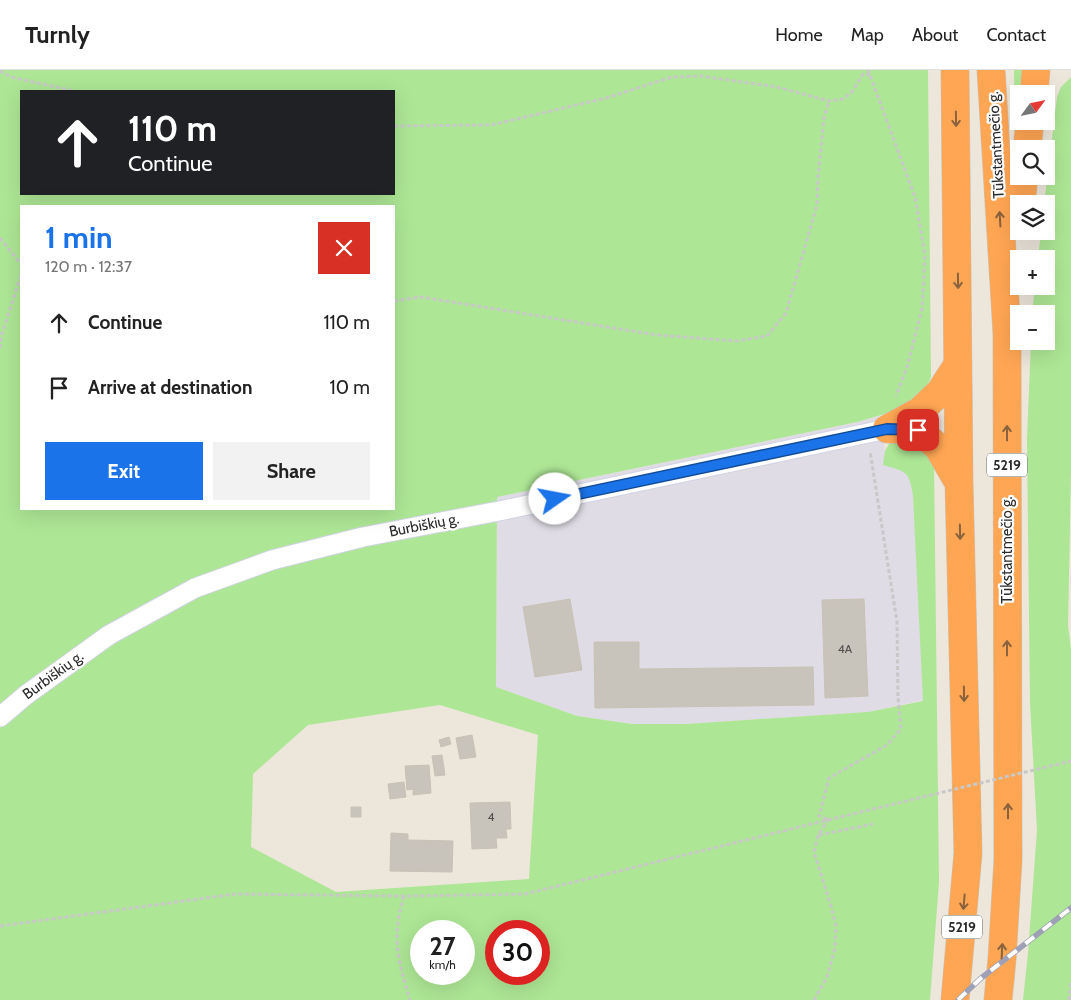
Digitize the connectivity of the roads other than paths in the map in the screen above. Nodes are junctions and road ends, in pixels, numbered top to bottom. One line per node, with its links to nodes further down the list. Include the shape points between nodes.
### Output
1 (955, 70): 7 (highway, 5219, one-way to 7)
2 (991, 70): 6 (highway, Tūkstantmečio g. / 5219, one-way to 2)
3 (1036, 70): 4 (highway)
4 (1035, 85)
5 (1017, 240): 6 (highway)
6 (1007, 333): 12 (highway, Tūkstantmečio g. / 5219, one-way to 6, via 1008,860)
7 (958, 364): 8 (highway, via 940,392 920,411); 9 (highway, 5219)
8 (877, 431): 9 (highway, via 918,430 938,447); 10 (street, Burbiškių g., via 363,538 272,560 196,588 109,635)
9 (959, 483): 11 (highway, 5219, one-way to 11, via 968,853)
10 (0, 717)
11 (956, 1000)
12 (998, 1000)

